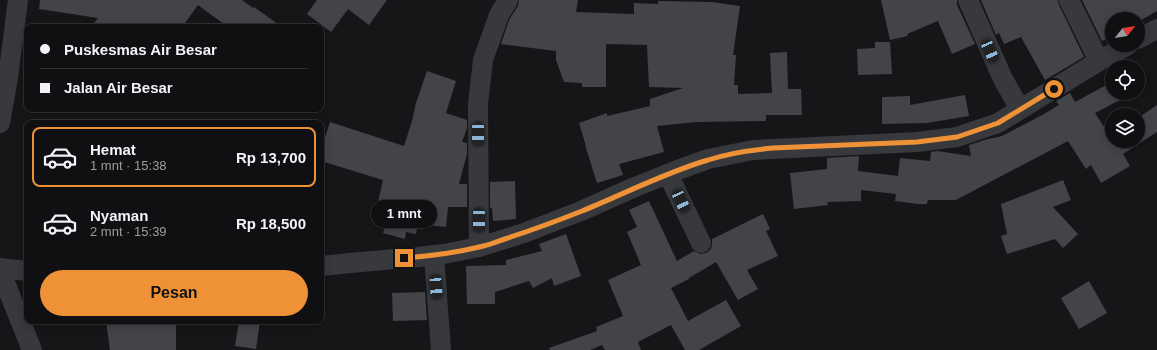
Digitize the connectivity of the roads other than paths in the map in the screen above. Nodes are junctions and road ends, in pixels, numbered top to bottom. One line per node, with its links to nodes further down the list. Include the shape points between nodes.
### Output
1 (18, 0): 10 (street)
2 (508, 0): 13 (street, via 499,15 483,60 478,104)
3 (968, 0): 9 (street, via 1003,79)
4 (1069, 0): 8 (street)
5 (1157, 28): 6 (street)
6 (1145, 35)
7 (1115, 52): 8 (street)
8 (1099, 61): 9 (street)
9 (1020, 109): 11 (street, via 998,123 957,137 917,142 753,150 708,159)
10 (0, 123)
11 (668, 174): 12 (street); 13 (street, via 582,211)
12 (701, 243)
13 (479, 247): 14 (street)
14 (434, 255): 15 (street); 19 (street)
15 (324, 266)
16 (0, 269): 17 (street); 18 (street)
17 (24, 271)
18 (32, 350)
19 (441, 350)

